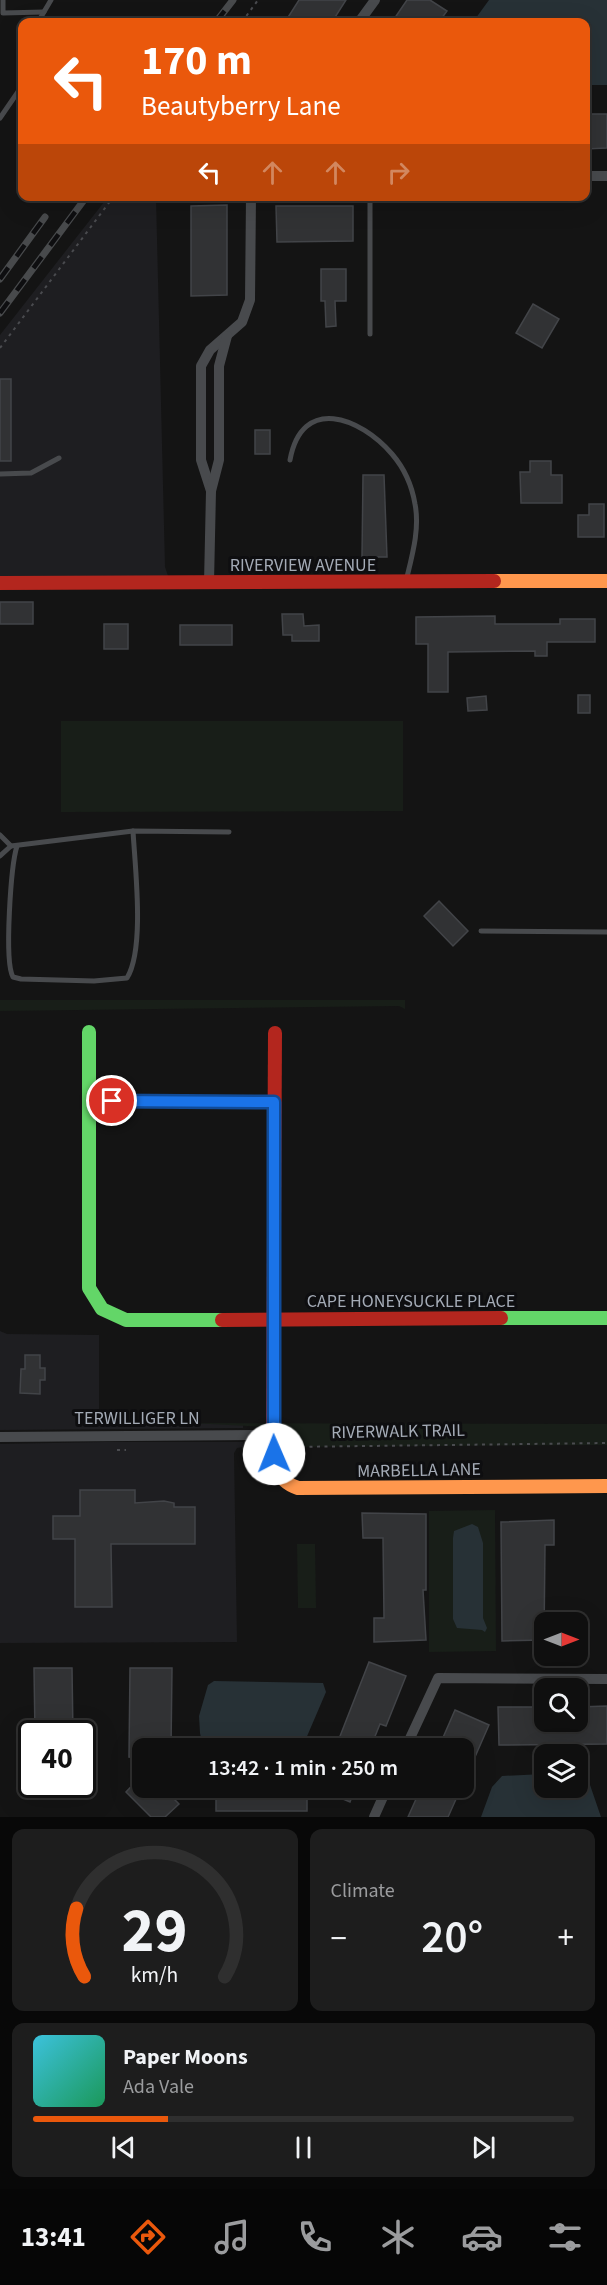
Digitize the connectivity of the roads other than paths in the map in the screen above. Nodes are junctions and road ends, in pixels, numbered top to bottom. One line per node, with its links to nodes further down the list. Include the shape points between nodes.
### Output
1 (3, 0): 4 (lane, via 3,13)
2 (51, 0): 4 (lane)
3 (375, 0): 6 (street)
4 (44, 12): 5 (lane)
5 (40, 18)
6 (362, 18)
7 (18, 92): 8 (lane)
8 (0, 118)
9 (607, 176): 10 (street)
10 (590, 177)
11 (251, 201): 14 (street, via 250,300 242,322)
12 (369, 201): 13 (lane)
13 (370, 334)
14 (227, 336): 15 (street, via 210,350 201,366); 16 (street, via 219,366)
15 (199, 400): 16 (street); 20 (street, via 201,460)
16 (219, 400): 20 (street, via 219,460)
17 (59, 458): 19 (lane, via 31,473)
18 (290, 460): 22 (lane, via 299,434 327,417 356,426 392,454 408,479 417,519)
19 (0, 474)
20 (210, 491): 24 (street)
21 (607, 581): 22 (street, RIVERVIEW AVENUE)
22 (406, 582): 24 (street, RIVERVIEW AVENUE)
23 (0, 583): 24 (street, RIVERVIEW AVENUE)
24 (209, 584)
25 (133, 831): 26 (lane); 28 (lane); 28 (lane, via 137,910 134,967 127,978 94,981 13,977 10,928)
26 (229, 832)
27 (0, 835): 28 (lane)
28 (14, 846): 29 (lane)
29 (0, 856)
30 (481, 931): 31 (lane)
31 (607, 932)
32 (88, 1032): 34 (street, CAPE HONEYSUCKLE PLACE)
33 (275, 1033): 35 (street)
34 (89, 1101): 35 (street); 37 (street, CAPE HONEYSUCKLE PLACE, via 89,1288 102,1309 126,1320)
35 (274, 1102): 37 (street)
36 (607, 1318): 37 (street, CAPE HONEYSUCKLE PLACE)
37 (273, 1319): 39 (street)
38 (0, 1437): 39 (street, TERWILLIGER LN)
39 (273, 1441): 40 (street, MARBELLA LANE, via 278,1477 286,1486 298,1488)
40 (607, 1486)
41 (607, 1679): 42 (street, via 438,1678)
42 (410, 1738)
43 (383, 1798): 44 (street)
44 (374, 1817)

